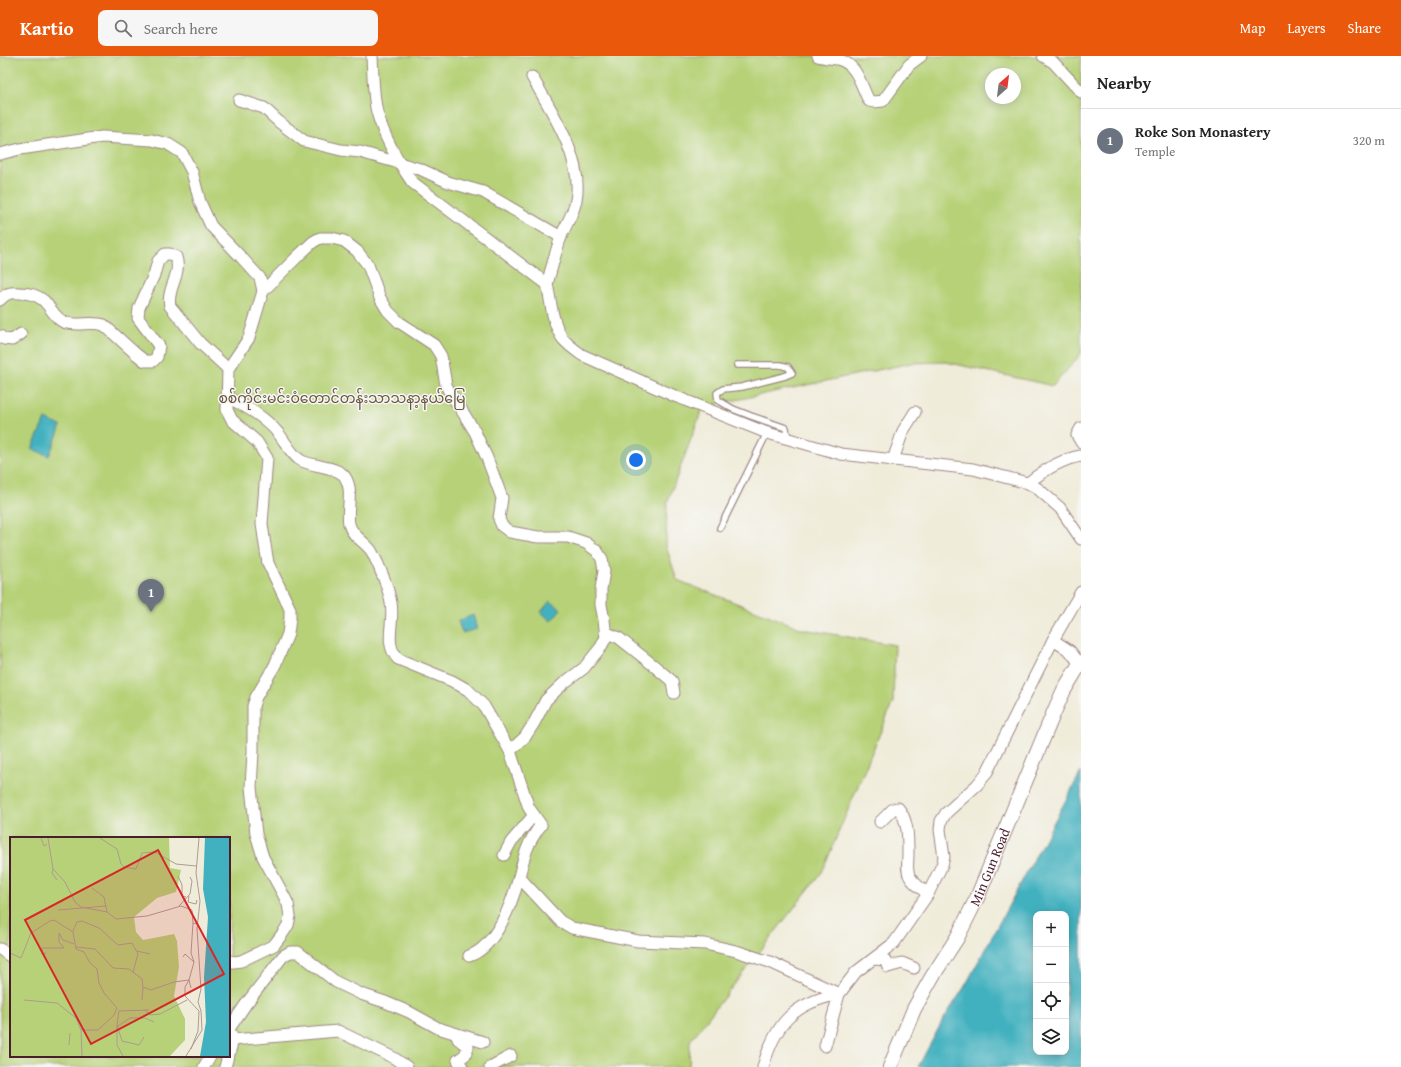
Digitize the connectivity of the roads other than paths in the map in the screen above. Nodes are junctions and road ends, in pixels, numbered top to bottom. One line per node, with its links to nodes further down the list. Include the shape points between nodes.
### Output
1 (372, 56): 9 (street, via 377,111 386,139)
2 (818, 56): 3 (street, via 838,59 852,67 869,101 874,102 882,101 909,65)
3 (921, 56)
4 (1042, 56): 6 (street, via 1053,62)
5 (532, 76): 10 (street, via 556,118 570,151 576,176 576,202)
6 (1081, 92)
7 (239, 100): 9 (street, via 264,108 304,141)
8 (0, 154): 12 (street, via 102,137 152,140 168,144 182,153 192,172 200,202 211,226 260,278)
9 (399, 163): 10 (street, via 483,192); 11 (street, via 412,182)
10 (561, 237): 11 (street)
11 (547, 284): 21 (street, via 557,329 571,348 676,397)
12 (263, 291): 17 (street, via 249,338); 31 (street, via 320,238 344,241 357,251 368,265 380,298 388,310 399,322 434,345 441,356 446,385 484,451 502,498 499,519 502,526 510,532 538,537 568,537 586,543 597,551 602,559 604,571 601,600)
13 (0, 300): 17 (street, via 11,292 35,296 66,323 104,325 141,359 149,362 157,357 159,346 138,318 139,308 158,261 165,254 170,254 176,257 178,264 168,300 170,306 200,343)
14 (21, 334): 15 (street, via 12,340)
15 (0, 336)
16 (737, 365): 22 (lane, via 788,367 792,373 786,376 723,389 717,393 718,400 733,409 786,428)
17 (228, 369): 18 (street)
18 (228, 397): 35 (street, via 269,423 300,460 338,471 345,476 350,492 349,524 352,532 371,551 391,603 390,639 394,655 398,659 452,681 474,695 484,706); 45 (street, via 227,410 232,420 257,442 267,458 262,524 265,545 268,563 290,609 288,634 253,706 252,787 256,834 264,857 284,896 290,916 288,925 274,945 241,961)
19 (915, 412): 25 (street, via 903,431)
20 (1081, 428): 23 (street, via 1078,435)
21 (767, 433): 22 (street); 27 (lane)
22 (789, 439): 25 (street, via 841,454)
23 (1081, 442)
24 (1081, 456): 26 (street, via 1055,465)
25 (893, 460): 26 (street, via 973,469)
26 (1028, 483): 28 (street, via 1060,508)
27 (720, 528)
28 (1081, 539)
29 (1081, 592): 30 (street)
30 (1078, 607): 32 (street)
31 (605, 632): 34 (street, via 618,638 654,665 672,681); 35 (street, via 606,637 601,647 584,668 546,700 525,737)
32 (1053, 640): 33 (street, via 1070,651); 40 (street, via 986,774 941,821 944,857)
33 (1080, 663): 62 (street, Min Gun Road, via 1054,712 977,898 957,938 914,1009)
34 (674, 693)
35 (510, 751): 36 (street, via 529,808)
36 (534, 815): 38 (street, via 511,842); 39 (street, via 541,826 532,836)
37 (880, 822): 40 (street, via 893,809 898,808 901,811 908,835 909,875)
38 (504, 855)
39 (519, 877): 43 (street, via 510,908 484,947); 47 (street, via 560,921 572,928 638,941 705,944 736,951 770,962)
40 (928, 894): 44 (street, via 894,943)
41 (0, 949): 42 (street)
42 (10, 956)
43 (469, 956)
44 (874, 959): 46 (street, via 885,960 888,967 902,963); 47 (street, via 856,972)
45 (230, 961)
46 (914, 968)
47 (838, 994): 52 (street); 61 (street, via 805,1005 789,1016 773,1039)
48 (230, 1027): 49 (street, via 283,956 290,952 298,952 336,982)
49 (456, 1034): 51 (street); 59 (street, via 468,1047 465,1055 458,1060)
50 (231, 1036): 58 (street, via 338,1031)
51 (483, 1042)
52 (825, 1046)
53 (511, 1056): 60 (street)
54 (209, 1057): 56 (street)
55 (228, 1057): 57 (street)
56 (204, 1067)
57 (225, 1067)
58 (407, 1067)
59 (462, 1067)
60 (490, 1067)
61 (763, 1067)
62 (890, 1067)

